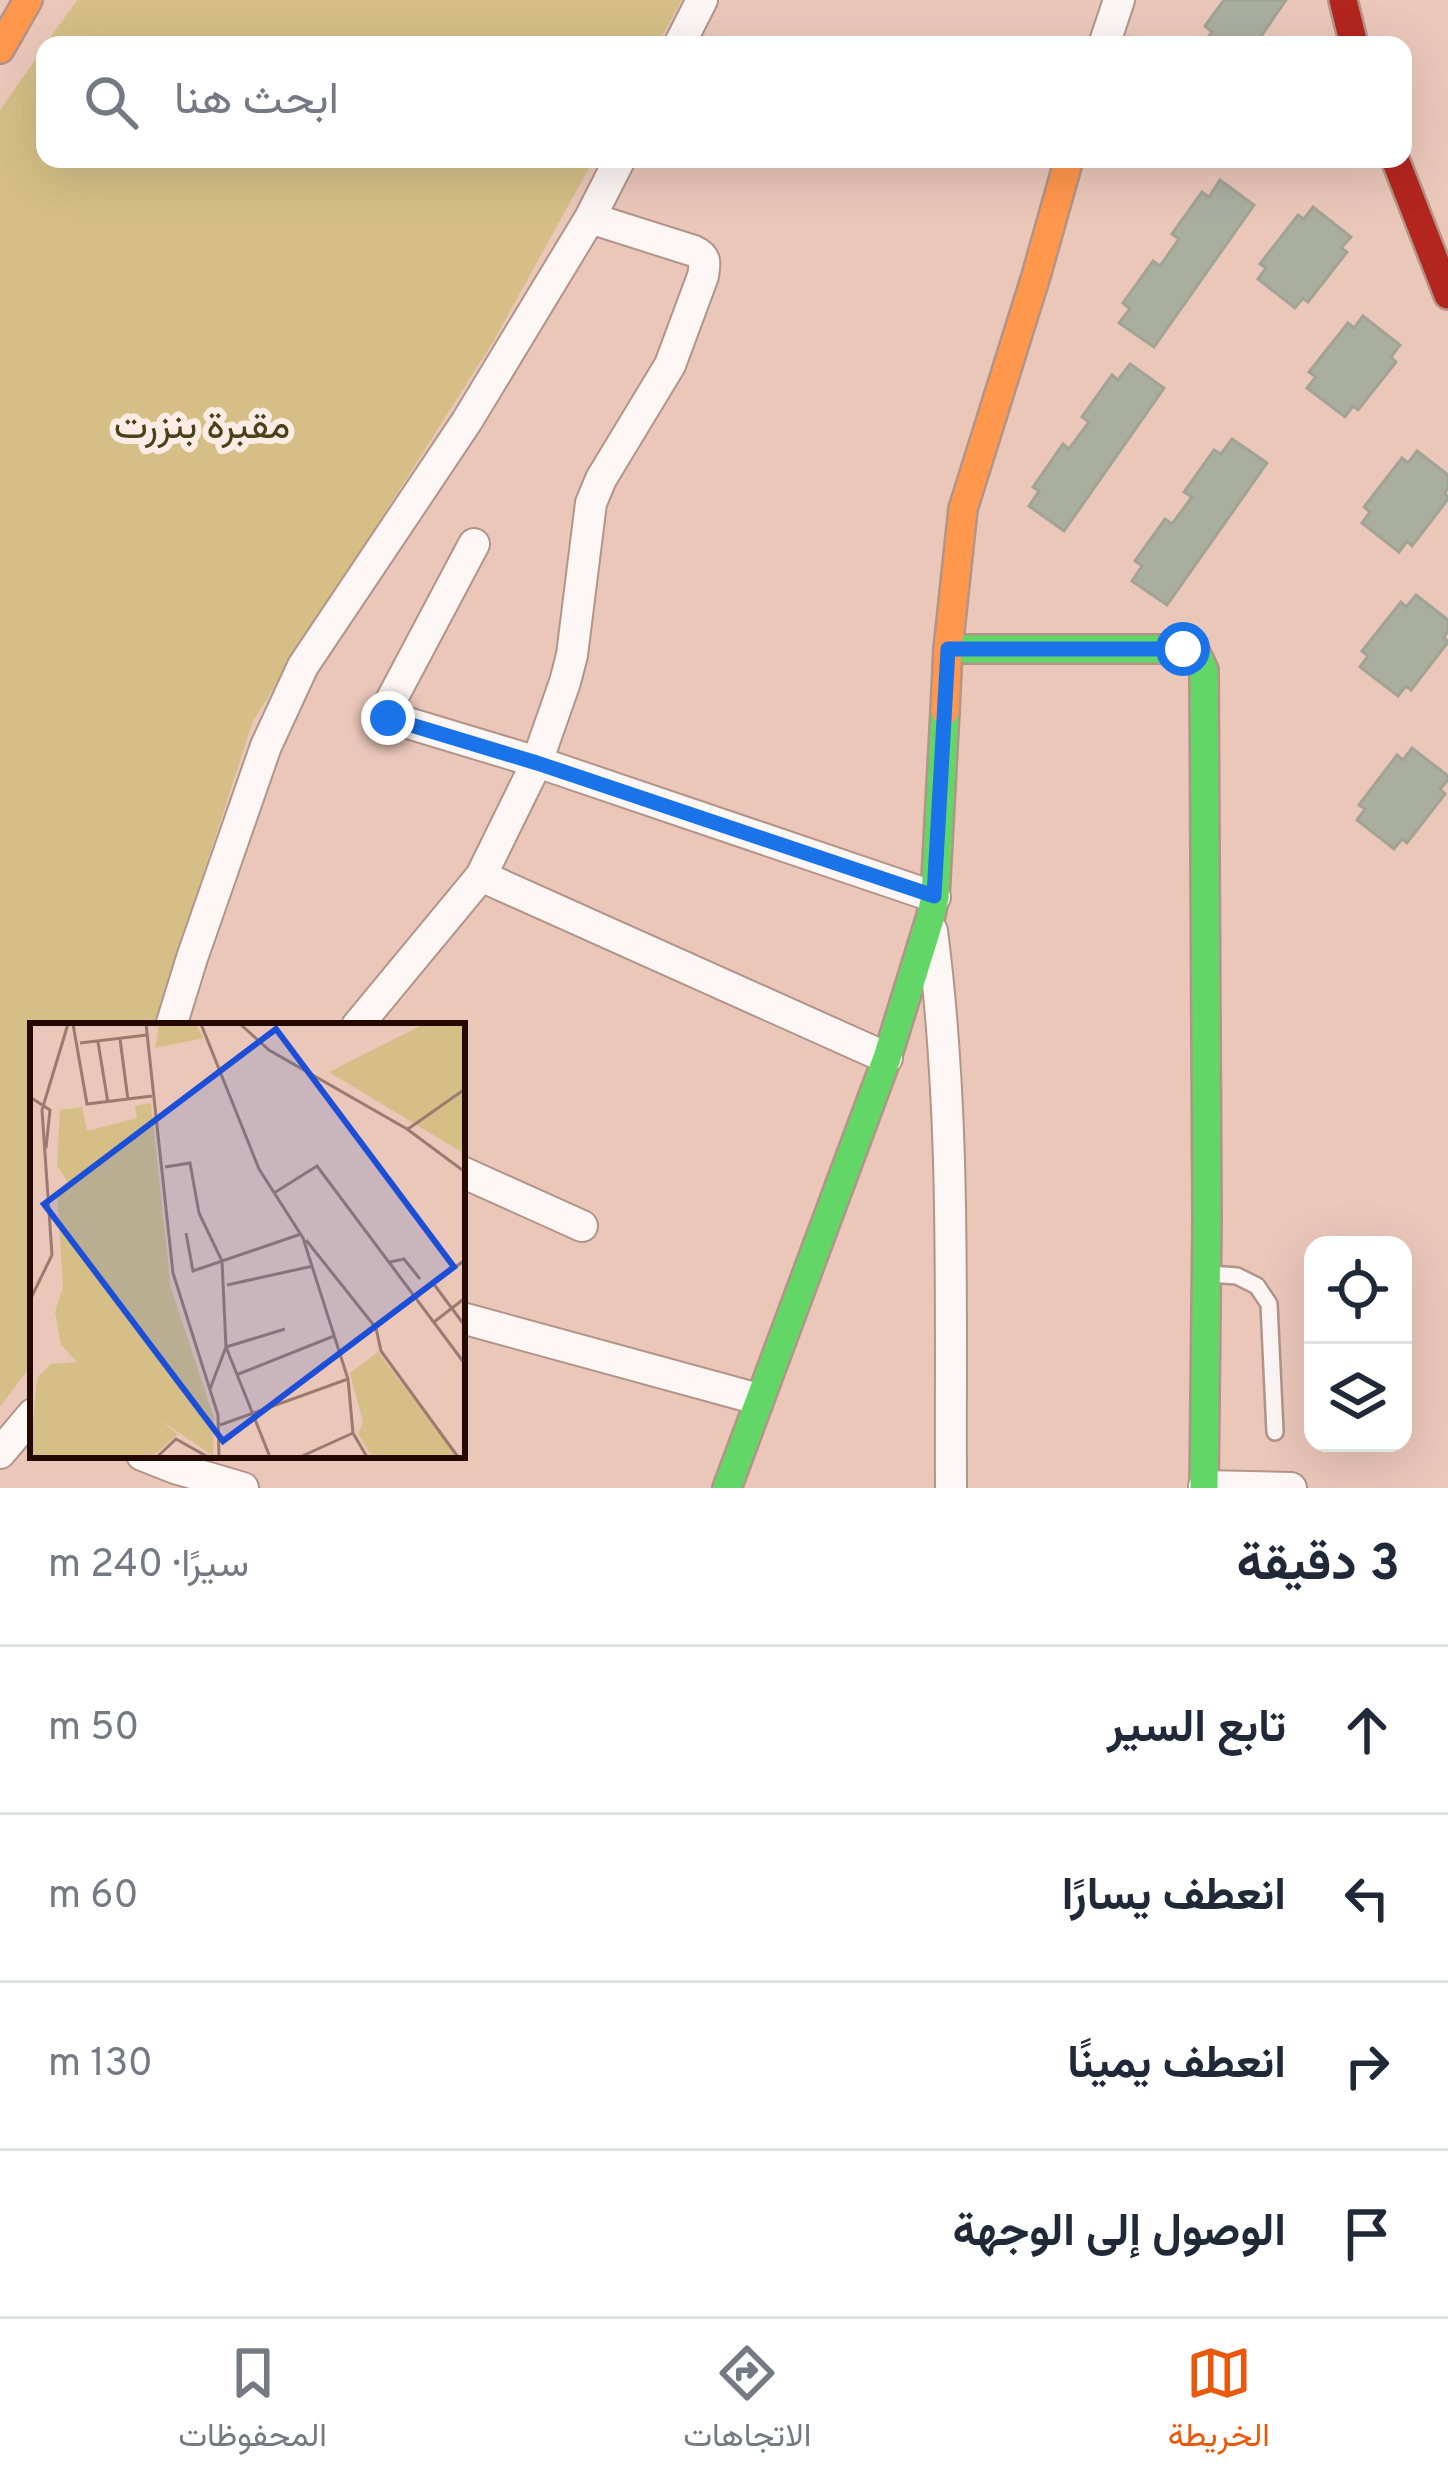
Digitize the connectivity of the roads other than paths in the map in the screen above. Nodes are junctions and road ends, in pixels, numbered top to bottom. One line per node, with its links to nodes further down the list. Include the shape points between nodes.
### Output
1 (28, 0): 8 (street)
2 (702, 0): 5 (street)
3 (1119, 0): 6 (street)
4 (1343, 0): 7 (street)
5 (684, 36)
6 (1107, 36)
7 (1352, 36)
8 (0, 49)
9 (615, 168): 12 (street)
10 (1067, 168): 15 (street, via 964,509)
11 (1399, 168): 13 (street)
12 (590, 218): 16 (street, via 694,251 705,262 670,364 591,503 572,655); 19 (street, via 303,666)
13 (1448, 295)
14 (474, 544): 16 (street, via 386,714)
15 (948, 649): 18 (street); 24 (street, via 1183,649 1201,658)
16 (537, 763): 17 (street); 18 (street)
17 (481, 876): 20 (street); 21 (street)
18 (933, 908): 21 (street); 34 (street, via 949,1116)
19 (172, 1023)
20 (359, 1023)
21 (887, 1058): 26 (street)
22 (465, 1173): 23 (street)
23 (582, 1226)
24 (1207, 1274): 28 (lane, via 1237,1276 1269,1304); 31 (street)
25 (465, 1319): 26 (street)
26 (758, 1399): 33 (street)
27 (30, 1418): 29 (street)
28 (1274, 1432)
29 (0, 1453)
30 (175, 1470): 32 (street)
31 (1204, 1487): 35 (street)
32 (243, 1488)
33 (727, 1488)
34 (951, 1488)
35 (1291, 1488)

